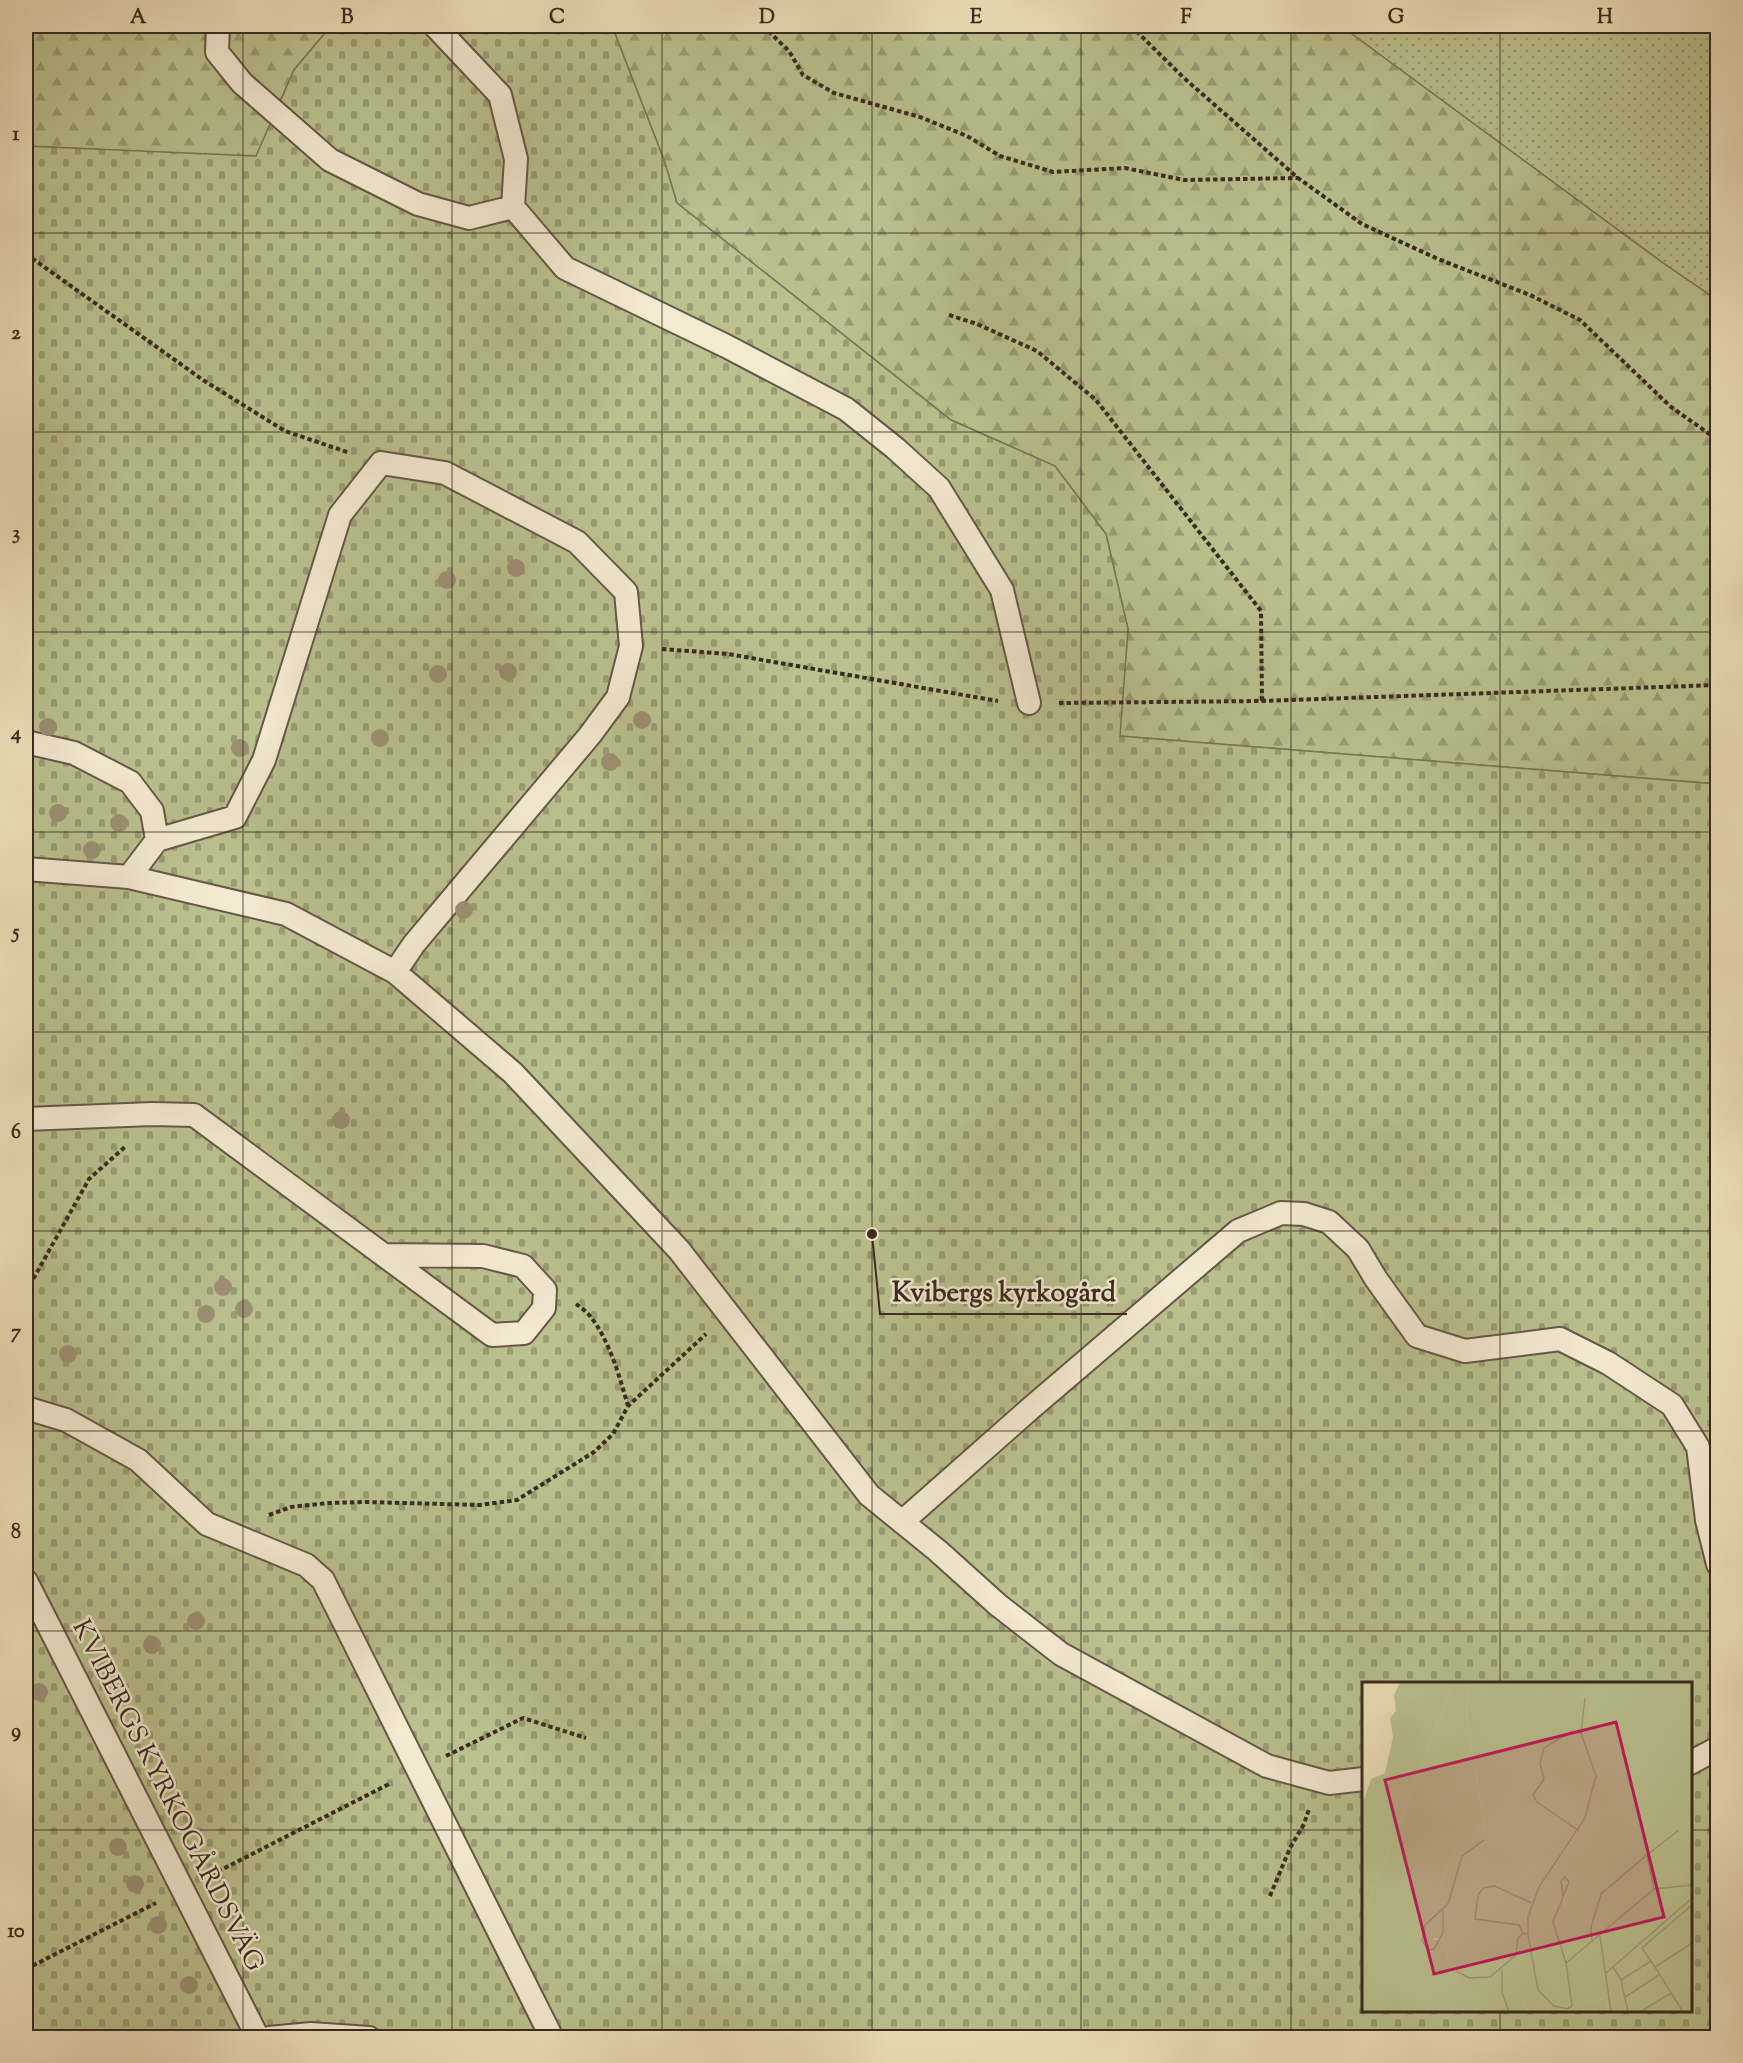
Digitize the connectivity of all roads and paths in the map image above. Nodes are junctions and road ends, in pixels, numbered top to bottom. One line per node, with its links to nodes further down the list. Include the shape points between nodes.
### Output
1 (218, 26): 6 (lane, via 217,52 242,83 330,160 418,204 469,218)
2 (435, 26): 6 (lane, via 500,95 516,159)
3 (763, 26): 5 (path, via 789,51 803,75 834,93 921,117 967,136 1000,156 1053,172 1125,168 1184,180)
4 (1131, 26): 5 (path, via 1184,78)
5 (1298, 177): 9 (path, via 1362,224 1580,320 1671,407)
6 (513, 207): 14 (lane, via 566,267 846,409 939,488 1002,590)
7 (26, 254): 10 (path, via 203,380 285,431)
8 (949, 315): 13 (path, via 1037,351 1096,400 1261,611)
9 (1718, 440)
10 (381, 463): 11 (lane, via 445,473 577,542 626,592); 16 (lane, via 340,515 264,760 235,817)
11 (631, 646): 14 (path, via 729,654 980,699); 19 (lane, via 618,697)
12 (1718, 686): 13 (path)
13 (1262, 700): 14 (path)
14 (1029, 703)
15 (26, 742): 16 (lane, via 74,753 130,782 152,811)
16 (157, 840): 18 (lane)
17 (26, 869): 18 (lane)
18 (129, 877): 19 (lane, via 286,914)
19 (395, 972): 28 (lane, via 513,1073 679,1250 869,1496)
20 (152, 1114): 21 (lane); 22 (lane, via 194,1115); 24 (path, via 137,1137 88,1179)
21 (26, 1119)
22 (384, 1255): 23 (lane, via 483,1256 523,1266); 23 (lane, via 492,1335 524,1333 544,1308)
23 (545, 1290): 26 (path, via 572,1300 590,1315 602,1335)
24 (26, 1292)
25 (699, 1340): 26 (path)
26 (628, 1406): 29 (path, via 613,1434 594,1452 517,1500 480,1505 366,1502 291,1507)
27 (26, 1408): 29 (lane, via 66,1420 138,1460 207,1524)
28 (902, 1522): 30 (lane, via 1238,1231 1281,1213 1304,1214 1329,1222 1358,1249 1417,1336 1464,1351 1560,1339 1608,1363 1672,1405 1698,1447 1707,1520); 37 (lane, via 1061,1654 1267,1766)
29 (223, 1531): 35 (lane, via 306,1565 323,1581)
30 (1718, 1564)
31 (26, 1581): 38 (lane, KVIBERGS KYRKOGÅRDSVÄG)
32 (586, 1738): 35 (path, via 523,1718)
33 (1718, 1748): 34 (lane)
34 (1692, 1761)
35 (418, 1770): 38 (path); 44 (lane)
36 (1362, 1779): 37 (lane, via 1329,1783)
37 (1319, 1780): 39 (path, via 1304,1824)
38 (183, 1889): 40 (path); 41 (lane, KVIBERGS KYRKOGÅRDSVÄG)
39 (1270, 1896)
40 (26, 1969)
41 (258, 2037)
42 (269, 2037): 43 (lane)
43 (369, 2037)
44 (552, 2037)

